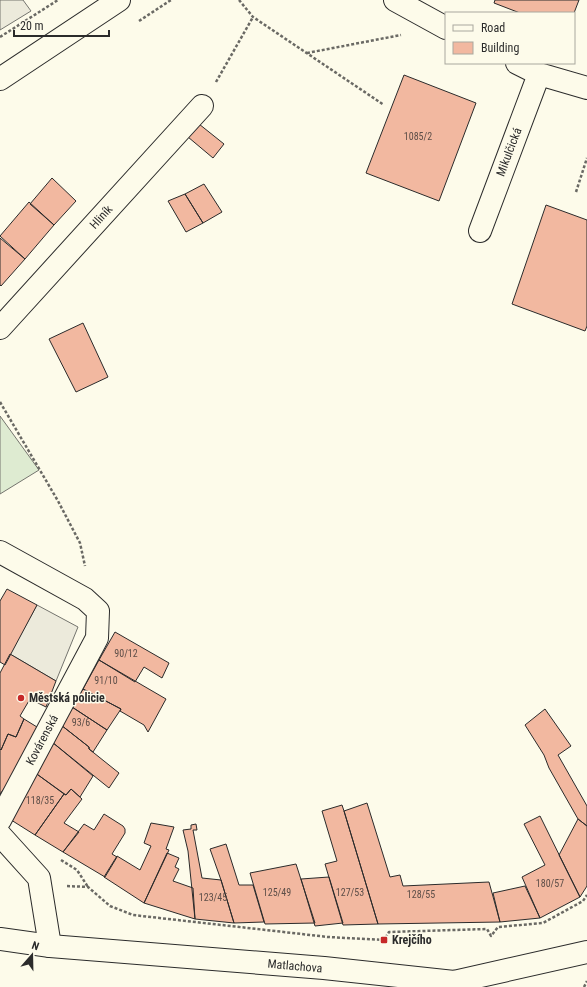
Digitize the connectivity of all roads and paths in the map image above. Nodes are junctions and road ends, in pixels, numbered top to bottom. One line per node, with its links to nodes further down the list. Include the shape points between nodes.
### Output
1 (58, 0): 9 (path)
2 (119, 0): 13 (street)
3 (171, 0): 7 (path)
4 (239, 0): 6 (path)
5 (395, 0): 8 (street)
6 (253, 17): 10 (path); 16 (path)
7 (139, 21)
8 (444, 28): 10 (path)
9 (0, 37)
10 (307, 53): 15 (path)
11 (519, 64): 12 (street)
12 (539, 74): 14 (street); 19 (street, Mikulčická)
13 (0, 79)
14 (587, 88)
15 (384, 105)
16 (202, 106): 20 (street, Hliník)
17 (587, 158): 18 (path)
18 (576, 192)
19 (480, 231)
20 (0, 328)
21 (0, 402): 23 (path, via 80,543 86,570)
22 (0, 552): 23 (street, Kovárenská)
23 (85, 599): 24 (street, Kovárenská, via 98,611 96,638)
24 (0, 820)
25 (0, 835): 26 (street, via 39,878)
26 (40, 884): 27 (path, via 88,887 110,906 133,915 328,937 384,940 389,932 487,929 490,936 498,927 543,923 583,901); 29 (street)
27 (587, 895)
28 (0, 939): 29 (street, Matlachova)
29 (50, 946): 30 (street, Matlachova, via 454,982)
30 (587, 952)
31 (587, 981): 32 (path)
32 (584, 987)

